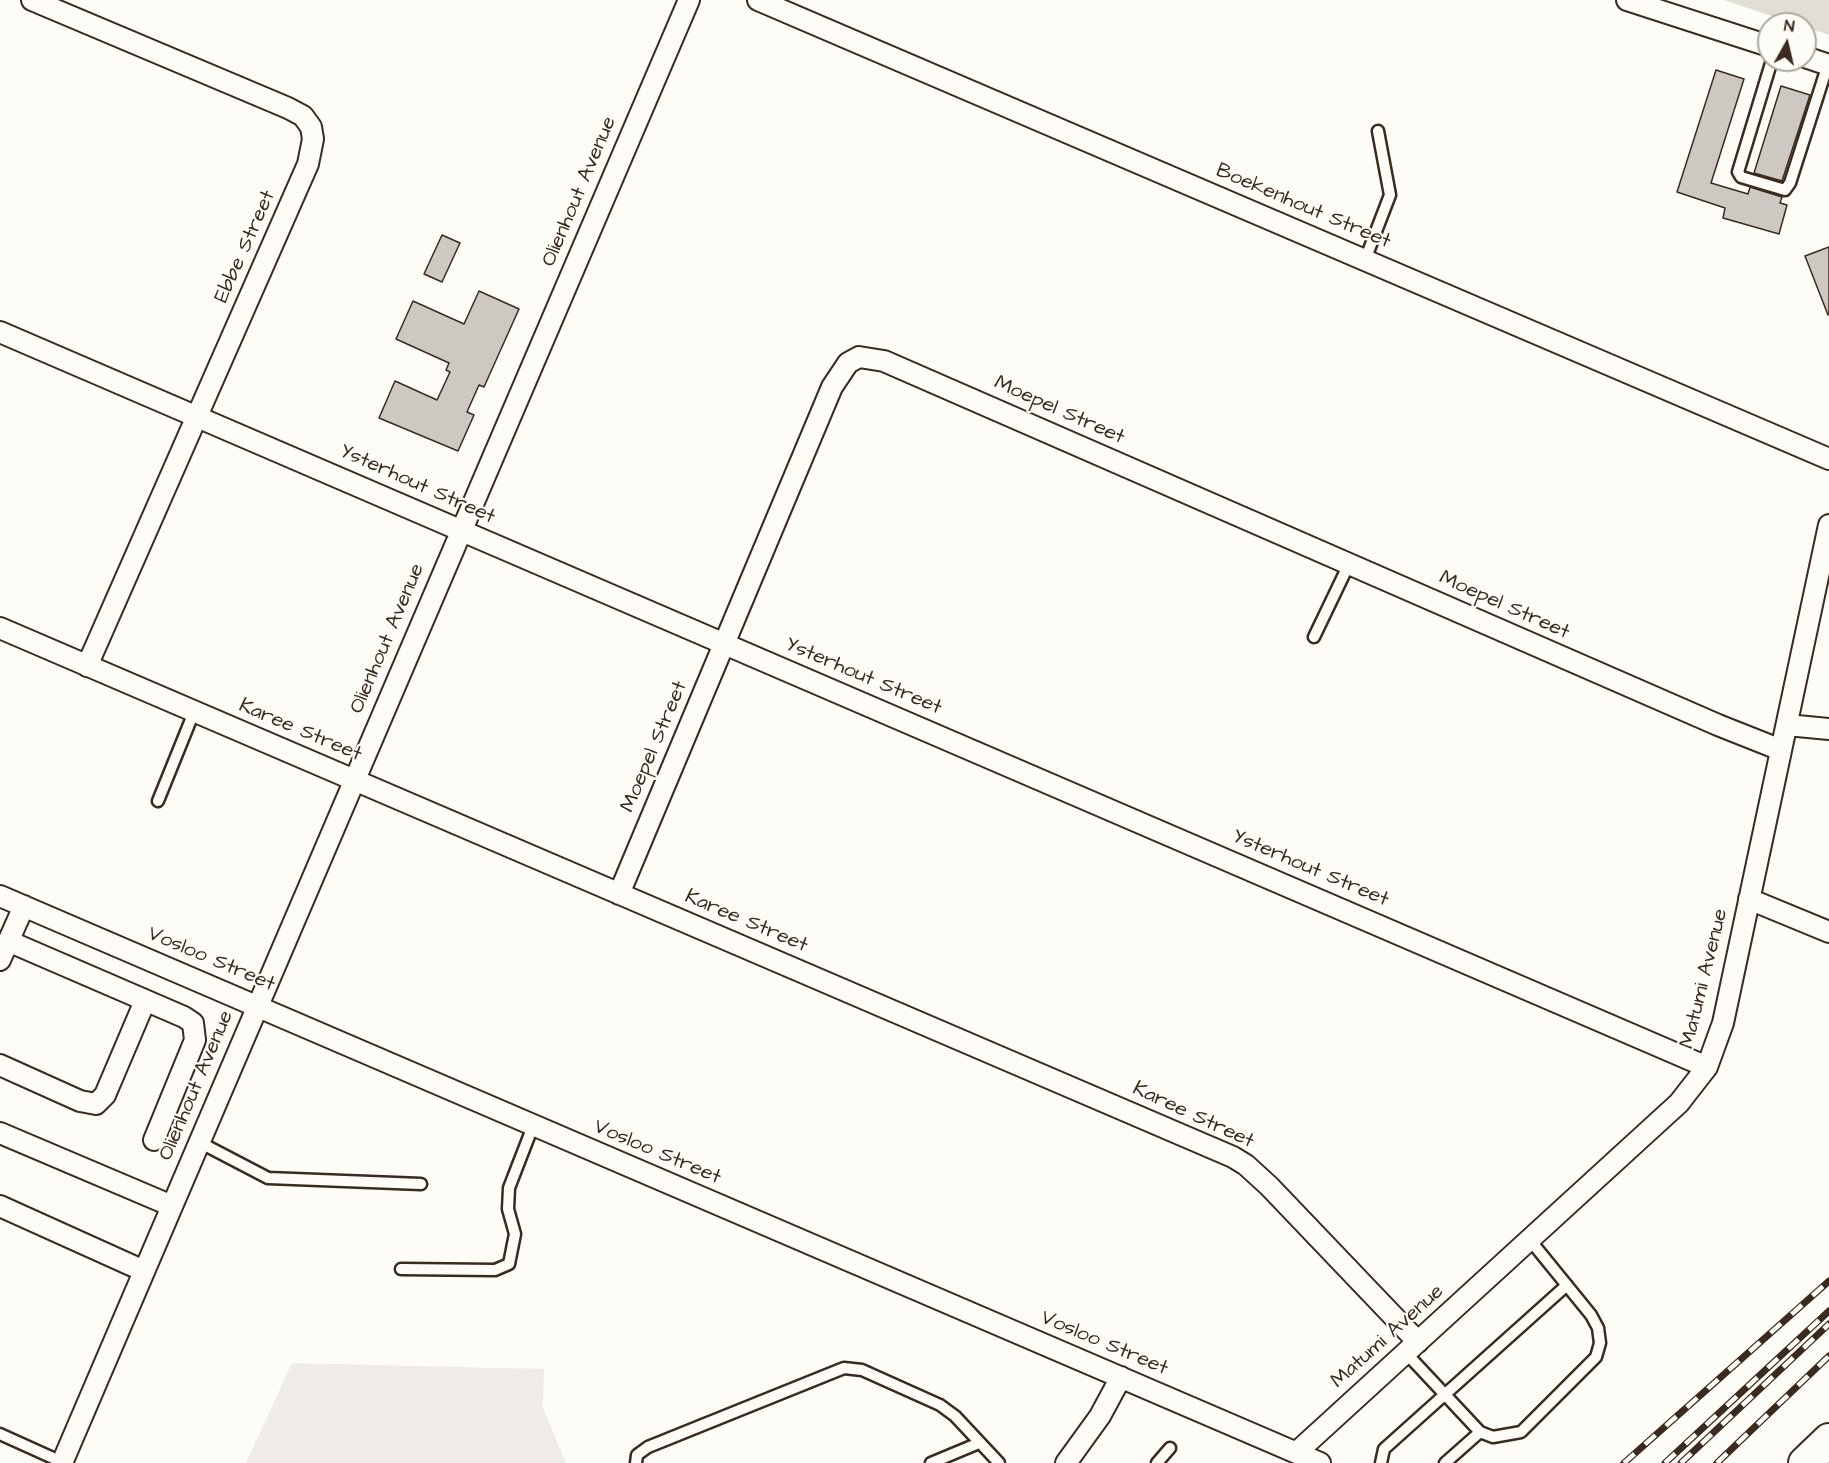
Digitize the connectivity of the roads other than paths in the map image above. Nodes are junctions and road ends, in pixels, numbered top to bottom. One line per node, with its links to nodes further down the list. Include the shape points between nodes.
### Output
1 (32, 0): 11 (street, Ebbe Street, via 288,108 303,117 311,128 308,164)
2 (689, 0): 14 (street, Olienhout Avenue)
3 (758, 0): 9 (street, Boekenhout Street)
4 (1628, 0): 5 (street)
5 (1757, 42)
6 (1829, 65): 7 (lane, via 1785,190 1741,177 1738,172)
7 (1768, 72)
8 (1378, 131): 9 (lane, via 1390,195)
9 (1365, 260): 12 (street, Boekenhout Street)
10 (0, 332): 11 (street, Ysterhout Street)
11 (197, 416): 14 (street, Ysterhout Street); 19 (street, Ebbe Street)
12 (1829, 459)
13 (1829, 525): 21 (street, Matumi Avenue)
14 (461, 530): 18 (street, Ysterhout Street); 24 (street, Olienhout Avenue)
15 (1349, 564): 17 (lane); 18 (street, Moepel Street, via 884,361 859,357 844,367 832,387); 23 (street, Moepel Street)
16 (0, 628): 19 (street, Karee Street)
17 (1314, 637)
18 (724, 643): 26 (street, Moepel Street); 36 (street, Ysterhout Street)
19 (87, 666): 20 (street, Karee Street)
20 (194, 712): 24 (street, Karee Street); 25 (lane)
21 (1787, 725): 22 (street); 23 (street, Matumi Avenue)
22 (1829, 729)
23 (1781, 750): 28 (street, Matumi Avenue)
24 (354, 780): 26 (street, Karee Street); 34 (street, Olienhout Avenue)
25 (158, 801)
26 (619, 894): 48 (street, Karee Street, via 1246,1165)
27 (0, 896): 29 (street, Vosloo Street)
28 (1749, 898): 30 (street); 36 (street, Matumi Avenue, via 1724,1023)
29 (24, 906): 31 (street); 34 (street, Vosloo Street)
30 (1829, 932)
31 (8, 941): 32 (street); 33 (street)
32 (0, 960)
33 (145, 1001): 35 (street, via 105,1095 96,1104 80,1101); 39 (street, via 190,1020 196,1032)
34 (257, 1006): 37 (street, Vosloo Street); 40 (street, Olienhout Avenue)
35 (0, 1065)
36 (1707, 1067): 44 (street, Matumi Avenue, via 1679,1103)
37 (533, 1126): 45 (lane, via 509,1188 508,1209 515,1234 509,1264 495,1270); 49 (street, Vosloo Street)
38 (0, 1133): 43 (street)
39 (154, 1140)
40 (199, 1142): 41 (lane, via 268,1178); 43 (street, Olienhout Avenue)
41 (421, 1184)
42 (0, 1206): 46 (street)
43 (172, 1206): 46 (street, Olienhout Avenue)
44 (1530, 1240): 47 (lane); 48 (street, Matumi Avenue)
45 (401, 1269)
46 (144, 1271): 57 (street, Olienhout Avenue)
47 (1567, 1285): 50 (lane); 51 (lane, via 1598,1328 1600,1343 1596,1357 1521,1432 1493,1437)
48 (1412, 1347): 50 (lane); 56 (street, Matumi Avenue)
49 (1121, 1377): 56 (street, Vosloo Street); 61 (street, via 1100,1416)
50 (1446, 1394): 51 (lane); 64 (lane, via 1384,1449)
51 (1480, 1432): 65 (lane)
52 (0, 1434): 57 (lane)
53 (1829, 1440): 66 (main road)
54 (979, 1443): 58 (lane, via 940,1405 862,1370 844,1368 648,1447 637,1455); 59 (lane); 60 (lane)
55 (1170, 1448): 62 (lane)
56 (1296, 1453): 63 (street, Vosloo Street)
57 (62, 1462)
58 (636, 1463)
59 (931, 1463)
60 (999, 1463)
61 (1066, 1463)
62 (1158, 1463)
63 (1320, 1463)
64 (1381, 1463)
65 (1445, 1463)
66 (1805, 1463)

